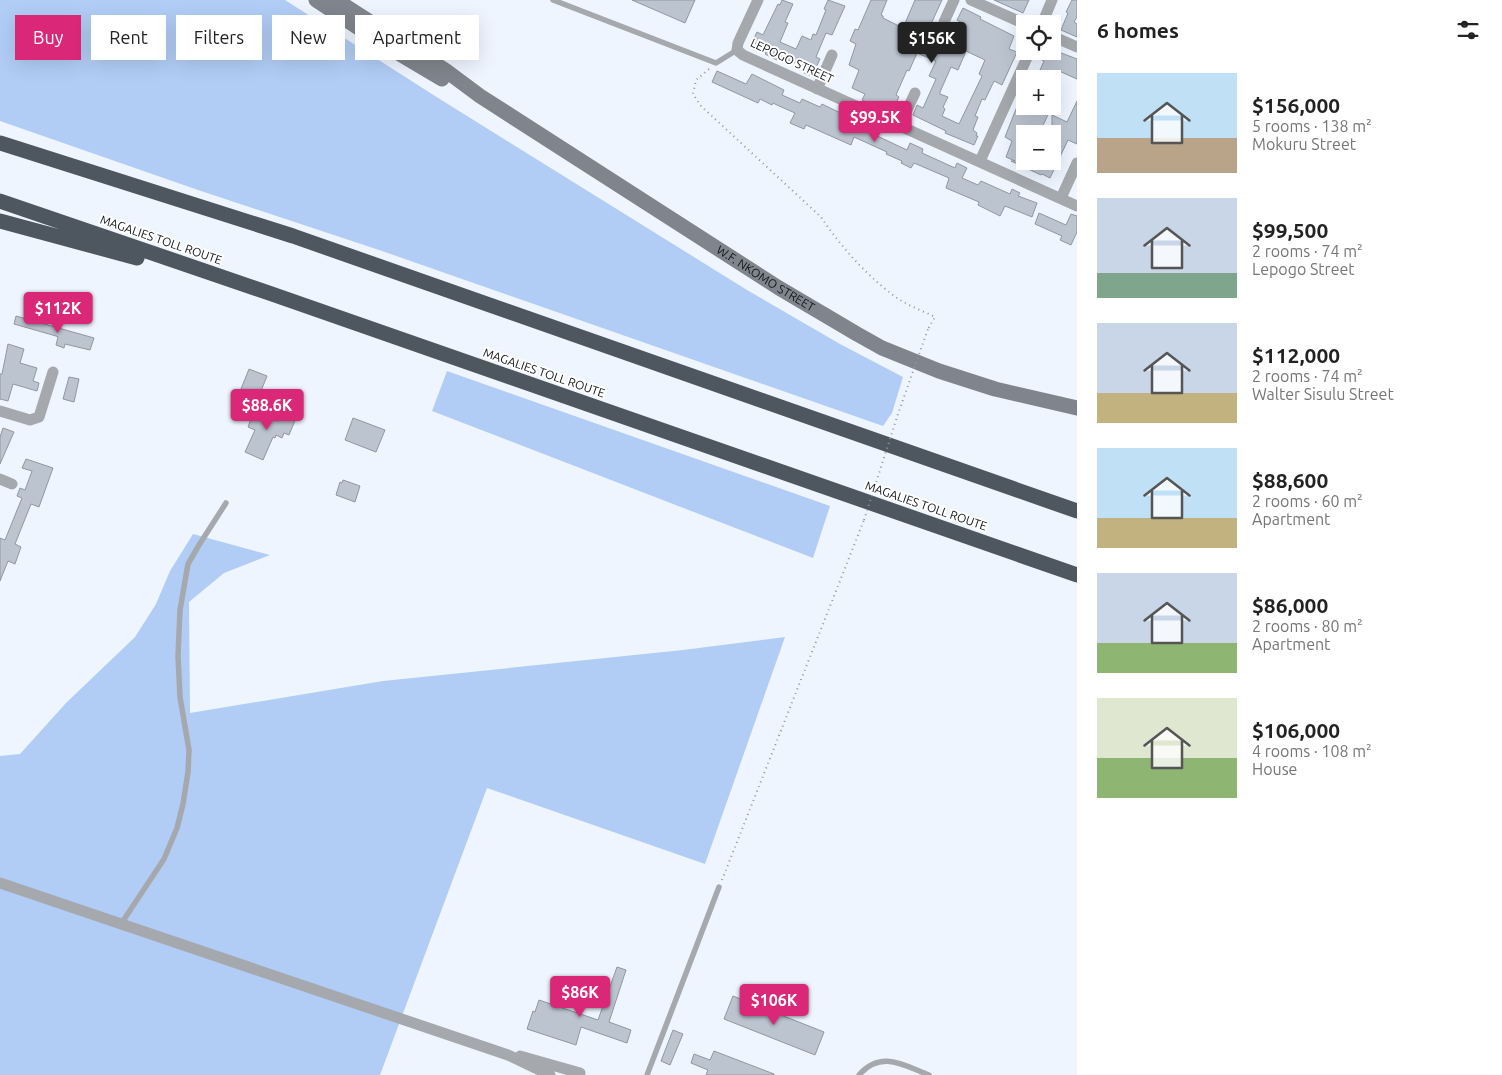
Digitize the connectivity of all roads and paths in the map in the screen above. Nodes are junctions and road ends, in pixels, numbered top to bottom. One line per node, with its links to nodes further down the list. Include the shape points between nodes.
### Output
1 (316, 0): 19 (main road, W.F. NKOMO STREET, via 431,73)
2 (336, 0): 19 (main road, W.F. NKOMO STREET)
3 (553, 0): 16 (lane)
4 (758, 0): 13 (street, LEPOGO STREET)
5 (954, 0): 10 (street)
6 (971, 0): 9 (street)
7 (1052, 0): 8 (street)
8 (1046, 15)
9 (1016, 20)
10 (944, 22)
11 (1061, 40): 12 (street)
12 (1077, 47)
13 (737, 50): 16 (lane); 17 (street, LEPOGO STREET)
14 (832, 55): 17 (street)
15 (1026, 60): 23 (street)
16 (716, 63): 40 (path, bridge, via 696,80 693,94 702,106 820,217 835,238 875,280 899,299 935,318 901,404 856,541)
17 (817, 89): 20 (street, LEPOGO STREET)
18 (914, 93): 20 (street)
19 (480, 96): 32 (main road, W.F. NKOMO STREET, via 779,288 882,348 995,389)
20 (900, 125): 23 (street, LEPOGO STREET)
21 (0, 133): 29 (highway)
22 (0, 143): 29 (highway)
23 (980, 161): 25 (street, LEPOGO STREET)
24 (1077, 163): 25 (street)
25 (1061, 198): 27 (street, LEPOGO STREET)
26 (0, 201): 30 (highway, MAGALIES TOLL ROUTE)
27 (1077, 206)
28 (0, 221): 30 (highway)
29 (292, 236): 37 (highway)
30 (269, 293): 38 (highway, MAGALIES TOLL ROUTE)
31 (53, 372): 33 (street, via 39,417 30,420)
32 (1077, 408)
33 (0, 411)
34 (0, 479): 35 (street)
35 (12, 484)
36 (226, 503): 41 (lane, via 188,564 182,595 178,656 180,697 189,750 183,804 164,858)
37 (1077, 511)
38 (1077, 575)
39 (0, 883): 41 (street)
40 (719, 887): 45 (lane)
41 (121, 924): 42 (street)
42 (508, 1055): 43 (street); 44 (street)
43 (580, 1073)
44 (550, 1075)
45 (647, 1075)
46 (859, 1075): 47 (lane, via 870,1064 887,1060)
47 (929, 1075)

